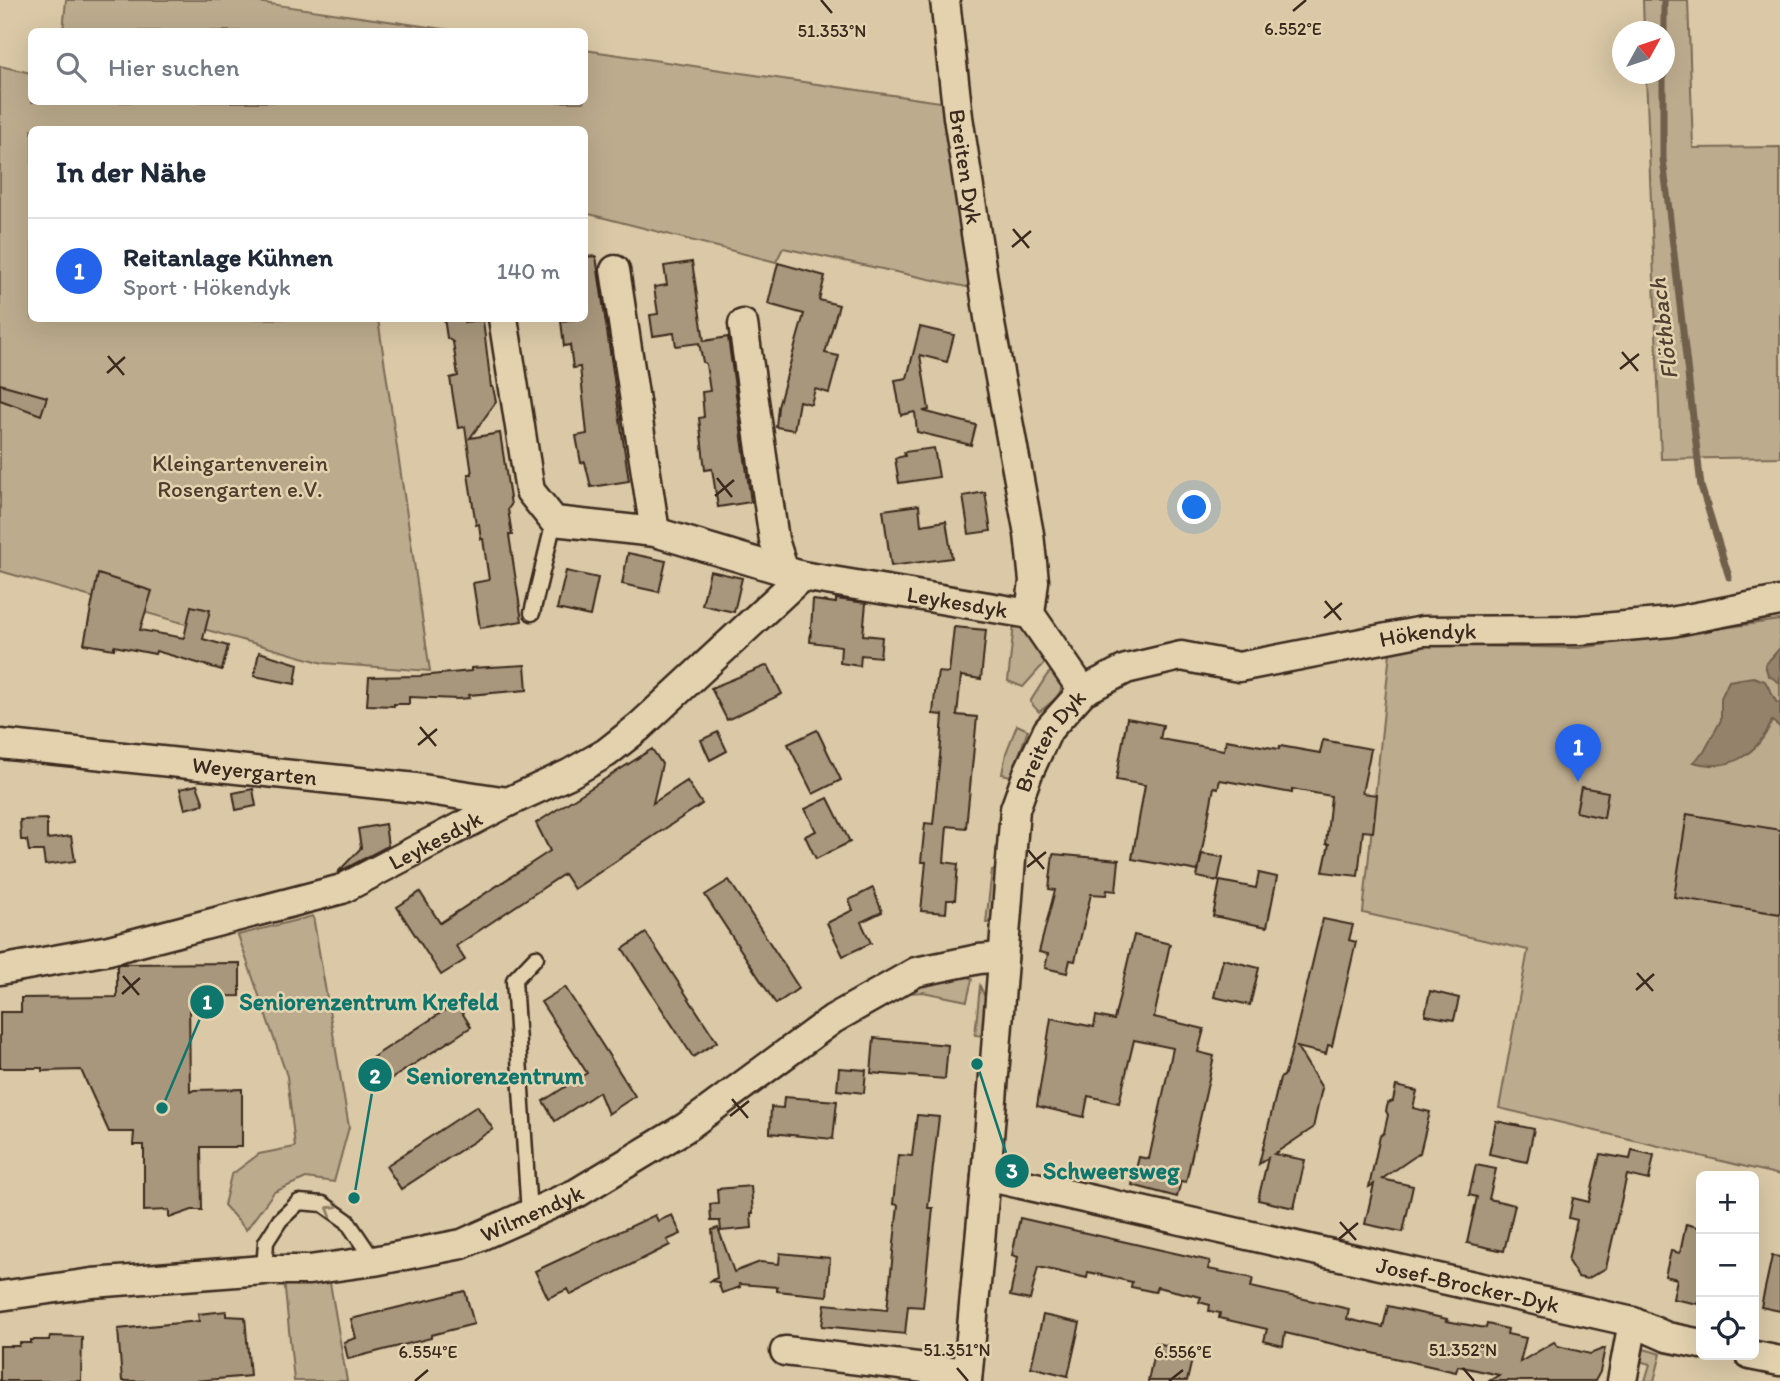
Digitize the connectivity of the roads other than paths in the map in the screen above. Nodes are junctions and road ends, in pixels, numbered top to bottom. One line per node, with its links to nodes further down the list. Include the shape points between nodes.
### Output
1 (945, 0): 10 (street, Breiten Dyk, via 990,324 1029,534 1034,582)
2 (615, 270): 6 (street)
3 (504, 322): 5 (street, via 530,491)
4 (743, 324): 7 (street, via 774,540)
5 (554, 521): 6 (street, Leykesdyk); 9 (lane)
6 (655, 532): 7 (street, Leykesdyk)
7 (792, 572): 10 (street, Leykesdyk); 13 (street, Leykesdyk, via 639,727 606,753)
8 (1780, 601): 11 (street, Hökendyk, via 1671,622 1580,630 1423,631 1239,667 1181,656 1126,669)
9 (532, 613)
10 (1030, 614): 11 (street, Breiten Dyk)
11 (1083, 691): 15 (street, Breiten Dyk, via 1048,730 1015,809)
12 (0, 744): 13 (street, Weyergarten)
13 (508, 802): 16 (street, Leykesdyk, via 342,889 109,950)
14 (536, 957): 18 (lane, via 514,980)
15 (1003, 957): 17 (street, Breiten Dyk); 18 (street, Wilmendyk, via 916,972 833,1019 685,1128 578,1193)
16 (0, 970)
17 (986, 1176): 22 (street, Josef-Brocker-Dyk); 27 (street, Breiten Dyk)
18 (529, 1214): 19 (street, Wilmendyk, via 462,1244)
19 (374, 1261): 20 (street, Wilmendyk, via 309,1270); 20 (lane, one-way to 20, via 347,1221 323,1204 299,1202 265,1242)
20 (264, 1270): 21 (street, Wilmendyk, via 92,1283)
21 (0, 1296)
22 (1633, 1322): 23 (street, Josef-Brocker-Dyk); 28 (street)
23 (1696, 1343)
24 (785, 1351): 27 (street)
25 (1759, 1357): 26 (street)
26 (1780, 1361)
27 (967, 1377)
28 (1622, 1381)

